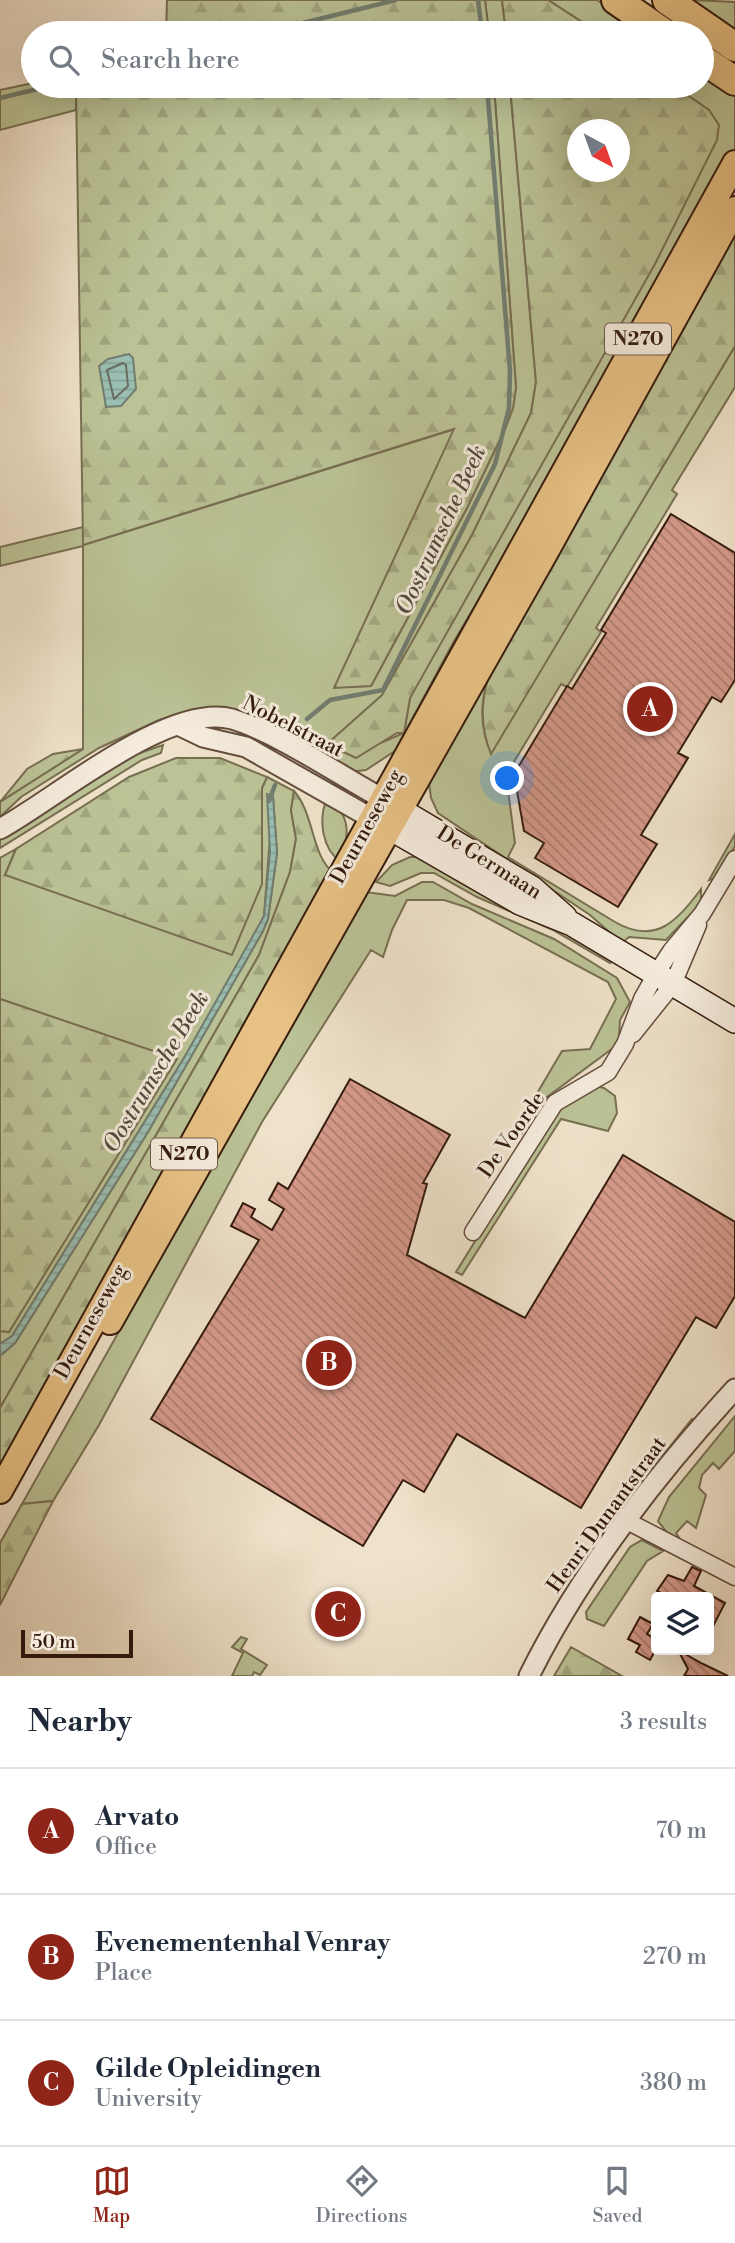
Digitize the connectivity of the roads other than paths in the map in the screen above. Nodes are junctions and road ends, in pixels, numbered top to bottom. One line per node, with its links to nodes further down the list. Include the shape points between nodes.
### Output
1 (617, 0): 3 (highway)
2 (667, 0): 4 (highway)
3 (647, 21)
4 (697, 21)
5 (714, 32): 6 (highway)
6 (735, 47)
7 (714, 67): 8 (highway)
8 (735, 81)
9 (735, 163): 11 (main road, Deurneseweg / N270)
10 (735, 209): 11 (main road, Deurneseweg / N270)
11 (386, 814): 12 (street, Nobelstraat, via 247,725 209,717 135,744); 14 (main road, De Germaan, via 532,888 572,924); 18 (main road, Deurneseweg / N270); 19 (main road, Deurneseweg / N270, via 26,1471)
12 (0, 829)
13 (735, 859): 14 (street, De Voorde, via 702,914 686,959)
14 (665, 979): 15 (main road, De Germaan); 16 (street, De Voorde, via 608,1072 555,1103)
15 (735, 1021)
16 (473, 1232)
17 (735, 1389): 20 (street, Henri Dunantstraat, via 656,1480)
18 (0, 1491)
19 (0, 1507)
20 (627, 1521): 21 (street); 22 (street, Henri Dunantstraat, via 578,1589)
21 (735, 1577)
22 (529, 1676)

